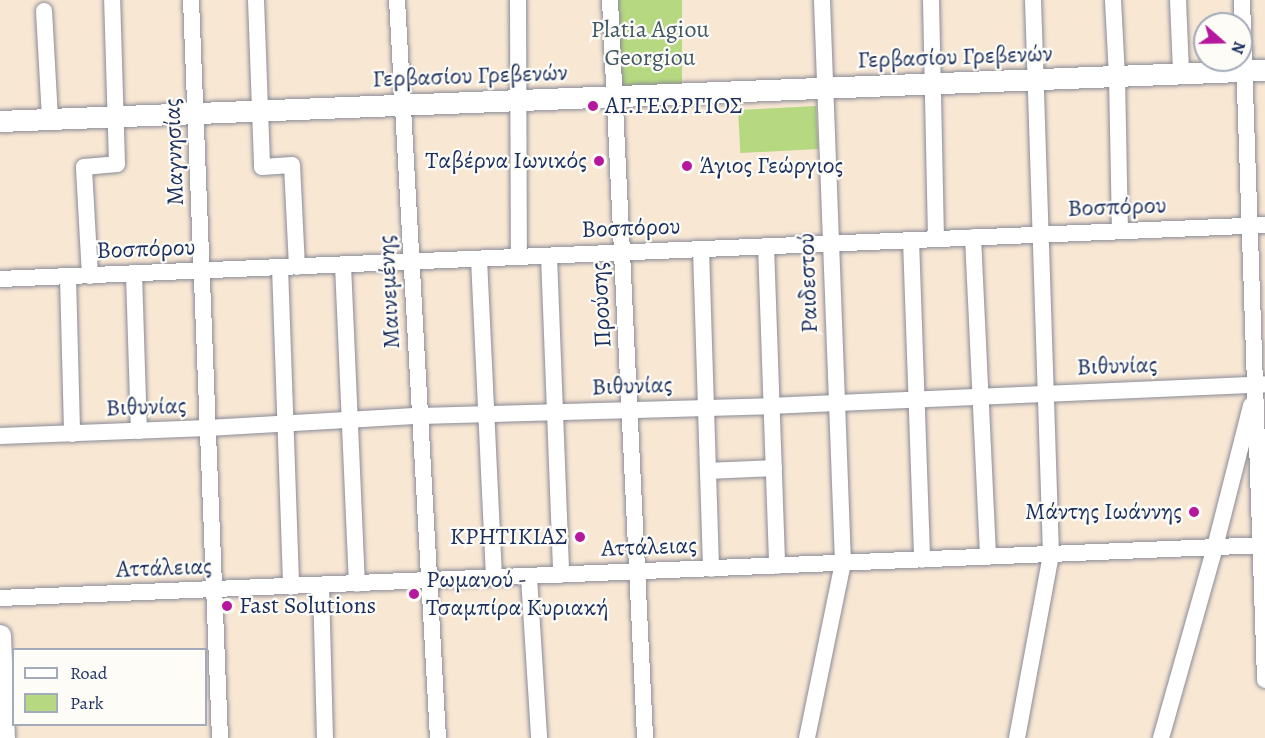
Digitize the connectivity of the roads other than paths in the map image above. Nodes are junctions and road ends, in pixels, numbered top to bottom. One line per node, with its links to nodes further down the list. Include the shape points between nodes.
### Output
1 (112, 0): 25 (street)
2 (190, 0): 24 (street, Μαγνησίας)
3 (256, 0): 23 (street)
4 (397, 0): 22 (street, Μαινεμένης)
5 (518, 0): 21 (street)
6 (610, 0): 20 (street, Προύσης)
7 (822, 0): 19 (street, Ραιδεστού)
8 (931, 0): 18 (street)
9 (1033, 0): 17 (street)
10 (1113, 0): 16 (street)
11 (1178, 0): 15 (street)
12 (1242, 0): 14 (street)
13 (44, 11): 26 (street)
14 (1255, 70): 15 (main road, Γερβασίου Γρεβενών); 28 (street)
15 (1181, 73): 16 (main road, Γερβασίου Γρεβενών)
16 (1117, 76): 17 (main road, Γερβασίου Γρεβενών); 29 (street)
17 (1036, 79): 18 (main road, Γερβασίου Γρεβενών); 30 (street)
18 (933, 83): 19 (main road, Γερβασίου Γρεβενών); 32 (street)
19 (825, 87): 20 (main road, Γερβασίου Γρεβενών); 34 (street, Ραιδεστού)
20 (614, 96): 21 (main road, Γερβασίου Γρεβενών); 37 (street, Προύσης)
21 (520, 100): 22 (main road, Γερβασίου Γρεβενών); 39 (street)
22 (402, 104): 23 (main road, Γερβασίου Γρεβενών); 41 (street, Μαινεμένης)
23 (261, 110): 24 (main road, Γερβασίου Γρεβενών); 43 (street, via 262,167 292,165)
24 (196, 113): 25 (main road, Γερβασίου Γρεβενών); 44 (street, Μαγνησίας)
25 (116, 116): 26 (main road, Γερβασίου Γρεβενών); 47 (street, via 117,164 84,167)
26 (50, 119): 27 (main road, Γερβασίου Γρεβενών)
27 (0, 121)
28 (1257, 225): 29 (street, Βοσπόρου); 49 (street)
29 (1120, 231): 30 (street, Βοσπόρου)
30 (1041, 234): 31 (street, Βοσπόρου); 50 (street)
31 (973, 237): 32 (street, Βοσπόρου); 51 (street)
32 (936, 239): 33 (street, Βοσπόρου)
33 (911, 240): 34 (street, Βοσπόρου); 52 (street)
34 (831, 244): 35 (street, Βοσπόρου); 53 (street, Ραιδεστού)
35 (766, 246): 36 (street, Βοσπόρου); 54 (street)
36 (701, 249): 37 (street, Βοσπόρου); 55 (street)
37 (622, 252): 38 (street, Βοσπόρου); 56 (street, Προύσης)
38 (549, 256): 39 (street, Βοσπόρου); 57 (street)
39 (519, 257): 40 (street, Βοσπόρου)
40 (479, 259): 41 (street, Βοσπόρου); 58 (street)
41 (411, 262): 42 (street, Βοσπόρου); 59 (street, Μαινεμένης)
42 (343, 265): 43 (street, Βοσπόρου); 60 (street)
43 (288, 267): 44 (street, Βοσπόρου); 61 (street)
44 (202, 271): 45 (street, Βοσπόρου); 62 (street, Μαγνησίας)
45 (135, 274): 47 (street, Βοσπόρου); 63 (street)
46 (68, 276): 47 (street, Βοσπόρου); 48 (street, Βοσπόρου); 64 (street)
47 (90, 276)
48 (0, 279)
49 (1261, 384): 50 (street, Βιθυνίας); 68 (street); 69 (street)
50 (1047, 392): 51 (street, Βιθυνίας); 70 (street)
51 (980, 395): 52 (street, Βιθυνίας); 71 (street)
52 (916, 398): 53 (street, Βιθυνίας); 72 (street)
53 (837, 403): 54 (street, Βιθυνίας); 73 (street, Ραιδεστού)
54 (771, 406): 55 (street, Βιθυνίας); 66 (street)
55 (706, 408): 56 (street, Βιθυνίας); 67 (street)
56 (630, 411): 57 (street, Βιθυνίας); 76 (street, Προύσης)
57 (553, 412): 58 (street, Βιθυνίας); 77 (street)
58 (486, 414): 59 (street, Βιθυνίας); 79 (street)
59 (419, 416): 60 (street, Βιθυνίας); 80 (street, Μαινεμένης)
60 (350, 420): 61 (street, Βιθυνίας); 81 (street)
61 (284, 424): 62 (street, Βιθυνίας); 83 (street)
62 (208, 428): 63 (street, Βιθυνίας); 84 (street, Μαγνησίας)
63 (140, 431): 64 (street, Βιθυνίας)
64 (72, 434): 65 (street, Βιθυνίας)
65 (0, 436)
66 (774, 468): 67 (street); 74 (street)
67 (708, 471): 75 (street)
68 (1263, 545): 69 (street, Αττάλειας); 87 (street)
69 (1215, 547): 70 (street, Αττάλειας); 96 (street)
70 (1051, 554): 71 (street, Αττάλειας); 95 (street)
71 (988, 557): 72 (street, Αττάλειας)
72 (922, 560): 73 (street, Αττάλειας)
73 (843, 563): 74 (street, Αττάλειας); 94 (street, Ραιδεστού)
74 (777, 566): 75 (street, Αττάλειας)
75 (711, 569): 76 (street, Αττάλειας)
76 (638, 572): 77 (street, Αττάλειας); 93 (street, Προύσης)
77 (561, 575): 78 (street, Αττάλειας)
78 (529, 577): 79 (street, Αττάλειας); 92 (street)
79 (494, 578): 80 (street, Αττάλειας)
80 (428, 581): 81 (street, Αττάλειας); 91 (street, Μαινεμένης)
81 (357, 584): 82 (street, Αττάλειας)
82 (321, 586): 83 (street, Αττάλειας); 90 (street)
83 (291, 587): 84 (street, Αττάλειας)
84 (213, 591): 85 (street, Αττάλειας); 89 (street, Μαγνησίας)
85 (0, 598)
86 (0, 635): 88 (main road)
87 (1265, 680)
88 (4, 738)
89 (220, 738)
90 (325, 738)
91 (438, 738)
92 (539, 738)
93 (645, 738)
94 (807, 738)
95 (1017, 738)
96 (1161, 738)

